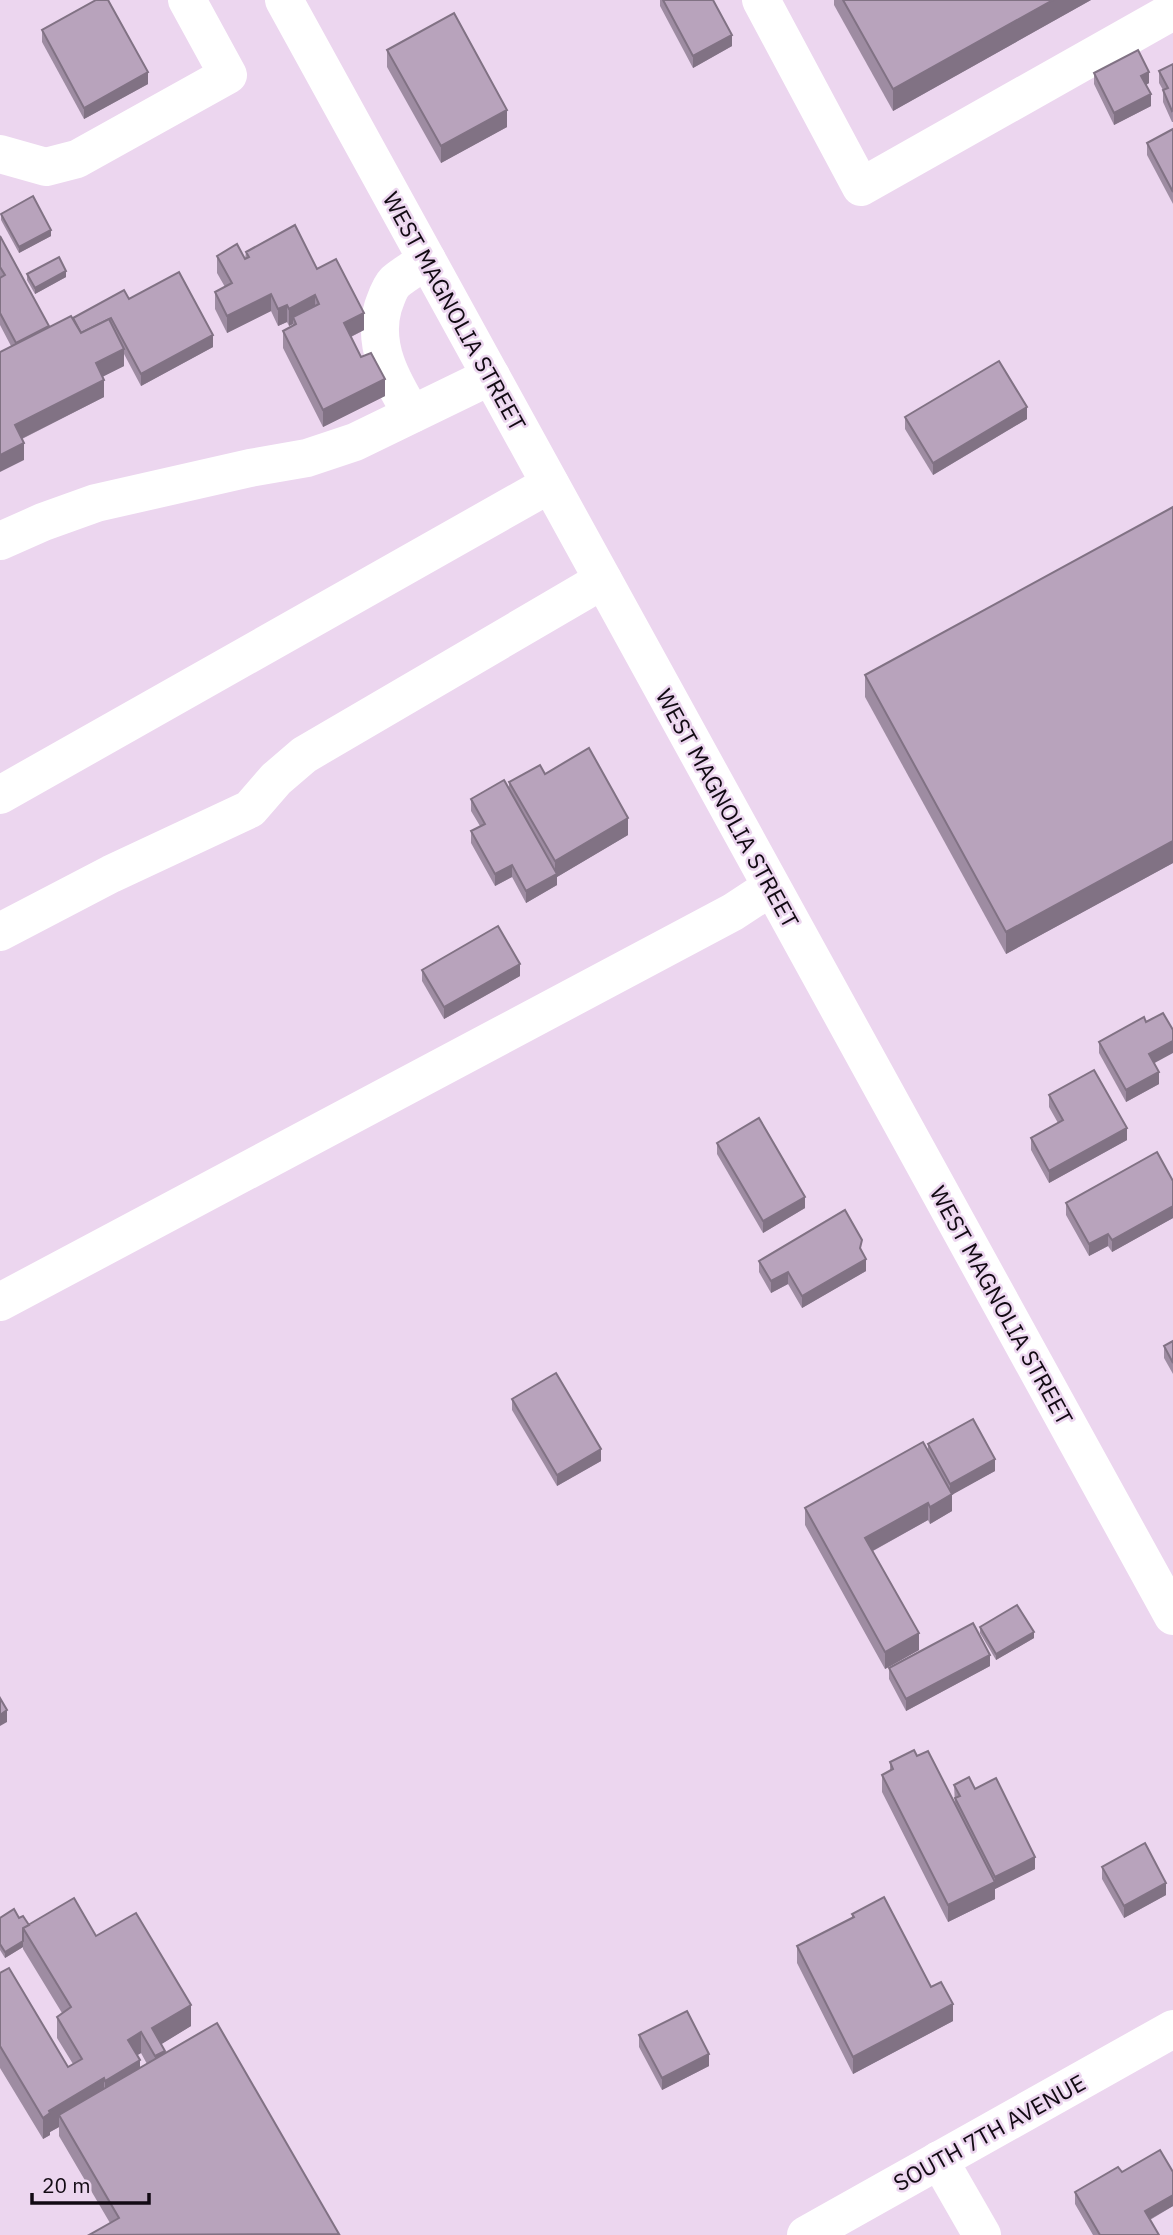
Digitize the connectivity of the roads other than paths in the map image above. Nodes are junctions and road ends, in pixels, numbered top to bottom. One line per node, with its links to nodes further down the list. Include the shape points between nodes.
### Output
1 (187, 0): 5 (street, via 228,75 77,159 46,167)
2 (284, 0): 6 (street, WEST MAGNOLIA STREET)
3 (761, 0): 4 (street, via 861,187)
4 (1173, 11)
5 (0, 154)
6 (427, 260): 7 (street, WEST MAGNOLIA STREET); 8 (street, via 394,283 378,325 393,384)
7 (491, 376): 8 (street); 9 (street, WEST MAGNOLIA STREET)
8 (412, 414): 10 (street, via 355,442 307,458 96,503)
9 (550, 484): 11 (street, WEST MAGNOLIA STREET); 12 (street)
10 (0, 541)
11 (603, 580): 13 (street, WEST MAGNOLIA STREET); 14 (street, via 304,755 250,809)
12 (0, 795)
13 (771, 887): 15 (street); 16 (street, WEST MAGNOLIA STREET)
14 (0, 932)
15 (0, 1302)
16 (1173, 1616)
17 (1173, 2029): 18 (street, SOUTH 7TH AVENUE)
18 (939, 2160): 19 (street, SOUTH 7TH AVENUE); 20 (street)
19 (806, 2235)
20 (982, 2235)

